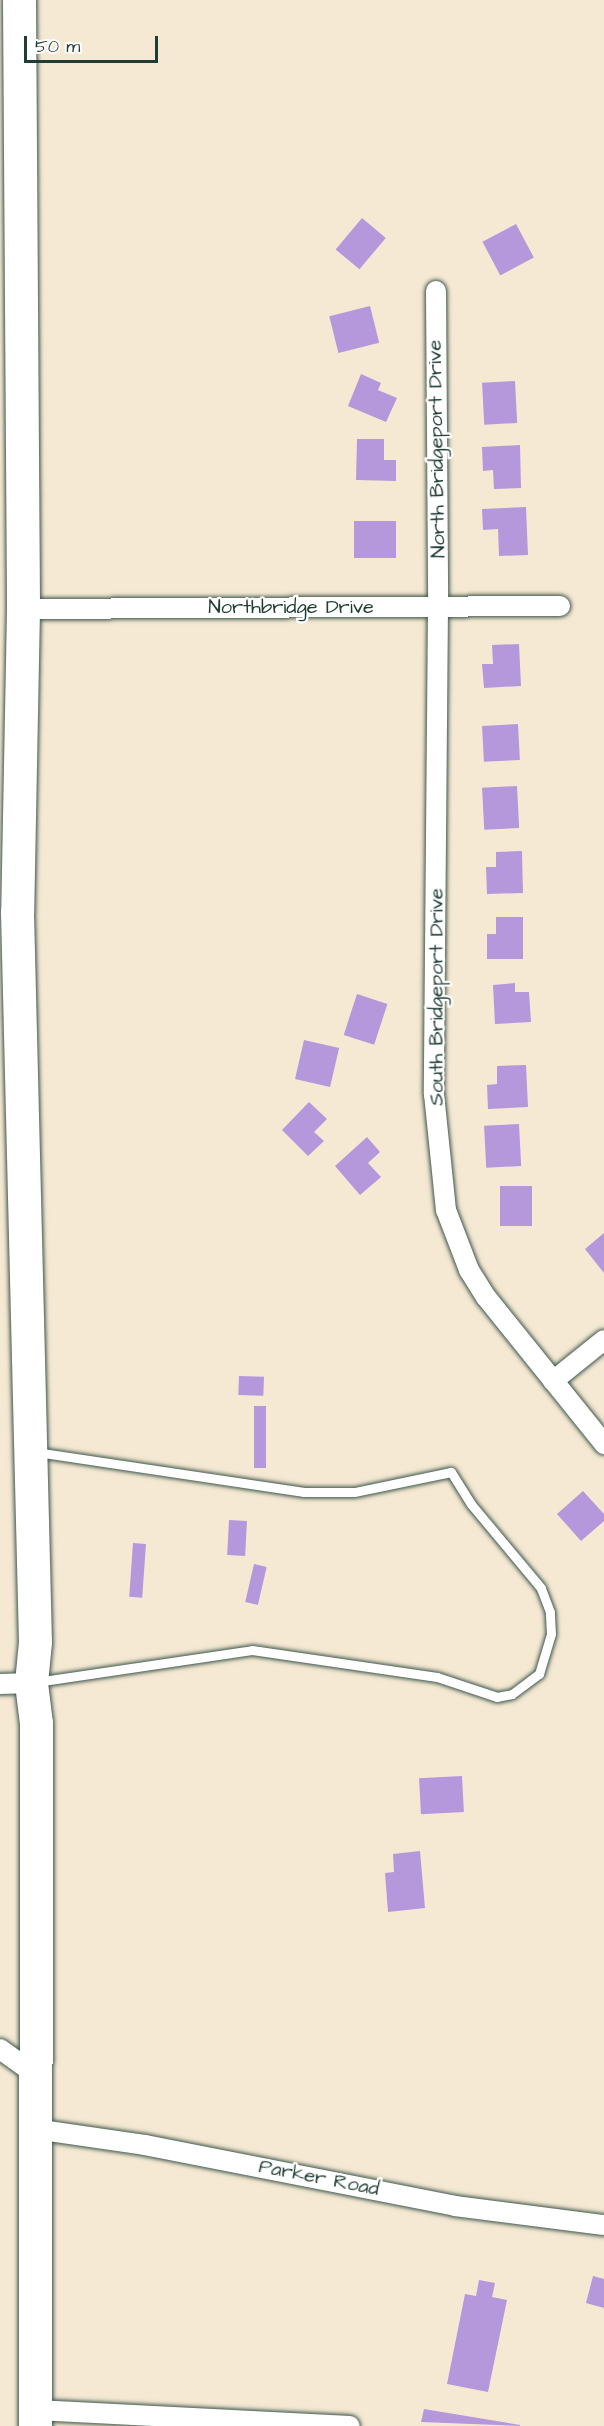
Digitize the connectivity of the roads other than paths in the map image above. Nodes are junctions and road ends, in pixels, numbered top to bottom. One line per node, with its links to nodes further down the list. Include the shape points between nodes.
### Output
1 (19, 0): 2 (highway)
2 (10, 123): 6 (highway)
3 (436, 291): 5 (street, North Bridgeport Drive)
4 (560, 606): 5 (street, Northbridge Drive)
5 (438, 607): 6 (street, Northbridge Drive); 9 (street, South Bridgeport Drive, via 434,1094 447,1210 469,1270)
6 (23, 609): 7 (highway)
7 (9, 912): 11 (highway)
8 (604, 1340): 9 (street)
9 (553, 1382): 10 (street, South Bridgeport Drive)
10 (604, 1444)
11 (30, 1451): 12 (highway, via 35,1642); 12 (lane, via 304,1492 354,1492 451,1472 471,1504 541,1588 550,1612 551,1634 539,1674 512,1694 497,1697 437,1677 252,1650)
12 (15, 1683): 14 (highway, via 36,1723)
13 (0, 2049): 14 (street)
14 (35, 2074): 15 (highway)
15 (35, 2129): 16 (street, Parker Road, via 145,2145 455,2206); 17 (highway)
16 (604, 2225)
17 (35, 2418): 18 (street)
18 (138, 2420): 19 (street)
19 (296, 2424): 20 (street)
20 (350, 2425)

